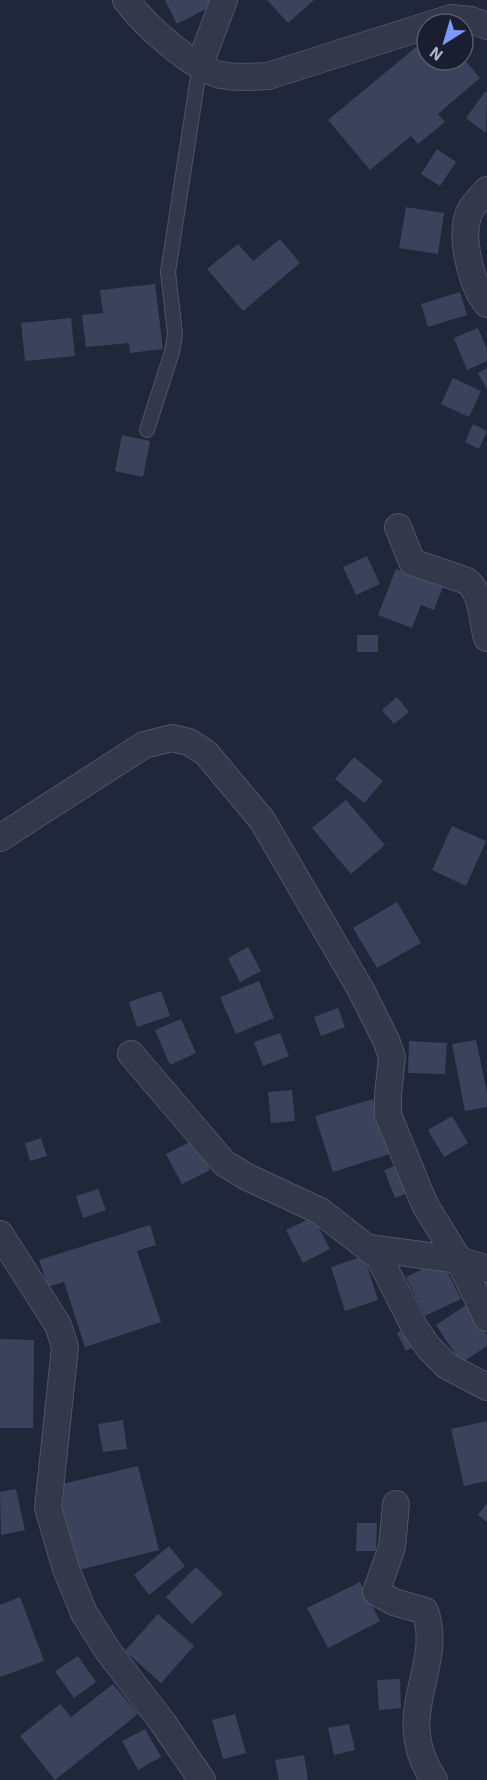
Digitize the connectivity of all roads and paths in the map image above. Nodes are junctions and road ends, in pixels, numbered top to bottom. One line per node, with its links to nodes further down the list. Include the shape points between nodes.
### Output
1 (126, 0): 4 (street, via 139,17)
2 (224, 0): 4 (street)
3 (487, 26): 4 (street, via 452,18 432,22 268,76 243,78 219,74)
4 (200, 64): 7 (lane, via 170,254 168,286 175,318 174,343)
5 (487, 190): 6 (street, via 468,215 466,237 477,293)
6 (487, 304)
7 (147, 430)
8 (398, 527): 9 (street, via 412,562 467,581 473,587 482,608)
9 (487, 639)
10 (0, 838): 14 (street, via 144,745 172,738 189,742 206,753 262,820 362,990 392,1057 388,1115 425,1204)
11 (131, 1053): 13 (street, via 224,1163 247,1178 320,1211)
12 (0, 1234): 19 (street, via 58,1325 65,1347 48,1508 66,1569 84,1613 108,1651)
13 (369, 1248): 14 (street); 17 (street, via 385,1266 429,1348 447,1366)
14 (459, 1260): 15 (street); 16 (street)
15 (487, 1269)
16 (487, 1318)
17 (487, 1387)
18 (396, 1504): 20 (street, via 392,1547 376,1592 425,1611 431,1629 415,1718 418,1748)
19 (202, 1780)
20 (434, 1780)

